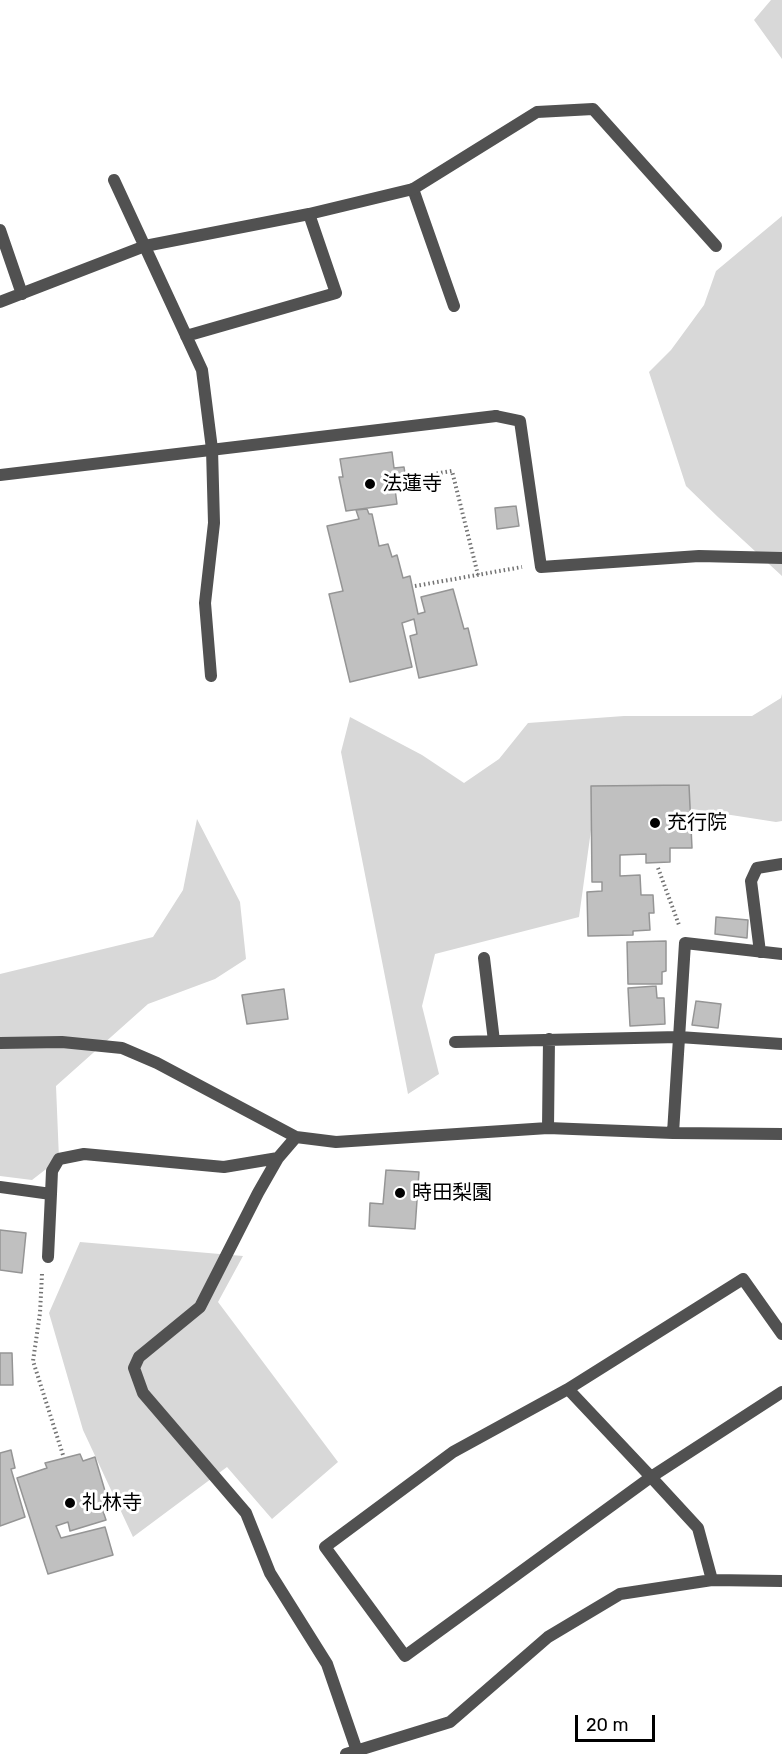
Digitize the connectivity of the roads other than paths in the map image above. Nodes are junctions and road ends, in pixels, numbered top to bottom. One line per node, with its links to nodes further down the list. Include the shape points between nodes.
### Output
1 (114, 180): 5 (street)
2 (413, 189): 3 (street); 6 (street, via 537,112 593,109); 9 (street)
3 (309, 214): 5 (street); 10 (street, via 336,293)
4 (0, 230): 7 (street)
5 (145, 246): 7 (street); 10 (street)
6 (716, 246)
7 (22, 294): 8 (street)
8 (0, 303)
9 (454, 306)
10 (186, 336): 11 (street, via 202,370)
11 (212, 449): 12 (street); 13 (street, via 496,416 520,421 541,567 699,556); 14 (street, via 214,523 205,603)
12 (0, 475)
13 (782, 558)
14 (211, 676)
15 (782, 864): 16 (street, via 757,868 751,881)
16 (760, 952): 17 (street); 19 (street, via 685,943)
17 (782, 954)
18 (484, 958): 21 (street)
19 (679, 1037): 20 (street); 24 (street); 26 (street)
20 (549, 1039): 21 (street); 25 (street)
21 (494, 1041): 22 (street)
22 (455, 1042)
23 (0, 1043): 28 (street, via 62,1042 122,1048)
24 (782, 1044)
25 (548, 1128): 26 (street); 28 (street, via 336,1143)
26 (673, 1133): 27 (street)
27 (782, 1134)
28 (296, 1137): 29 (street)
29 (278, 1158): 31 (street, via 224,1167 84,1154 59,1159 52,1171); 39 (street, via 200,1307 139,1358 134,1368 143,1393 246,1514 270,1573 327,1664)
30 (0, 1187): 31 (street)
31 (51, 1194): 32 (street)
32 (48, 1257)
33 (782, 1334): 34 (street, via 743,1279)
34 (568, 1389): 36 (street); 36 (street, via 453,1452 324,1547 405,1656)
35 (782, 1392): 36 (street)
36 (651, 1478): 37 (street, via 698,1528)
37 (712, 1580): 38 (street); 39 (street, via 620,1594 548,1637 450,1722)
38 (782, 1581)
39 (351, 1752)

